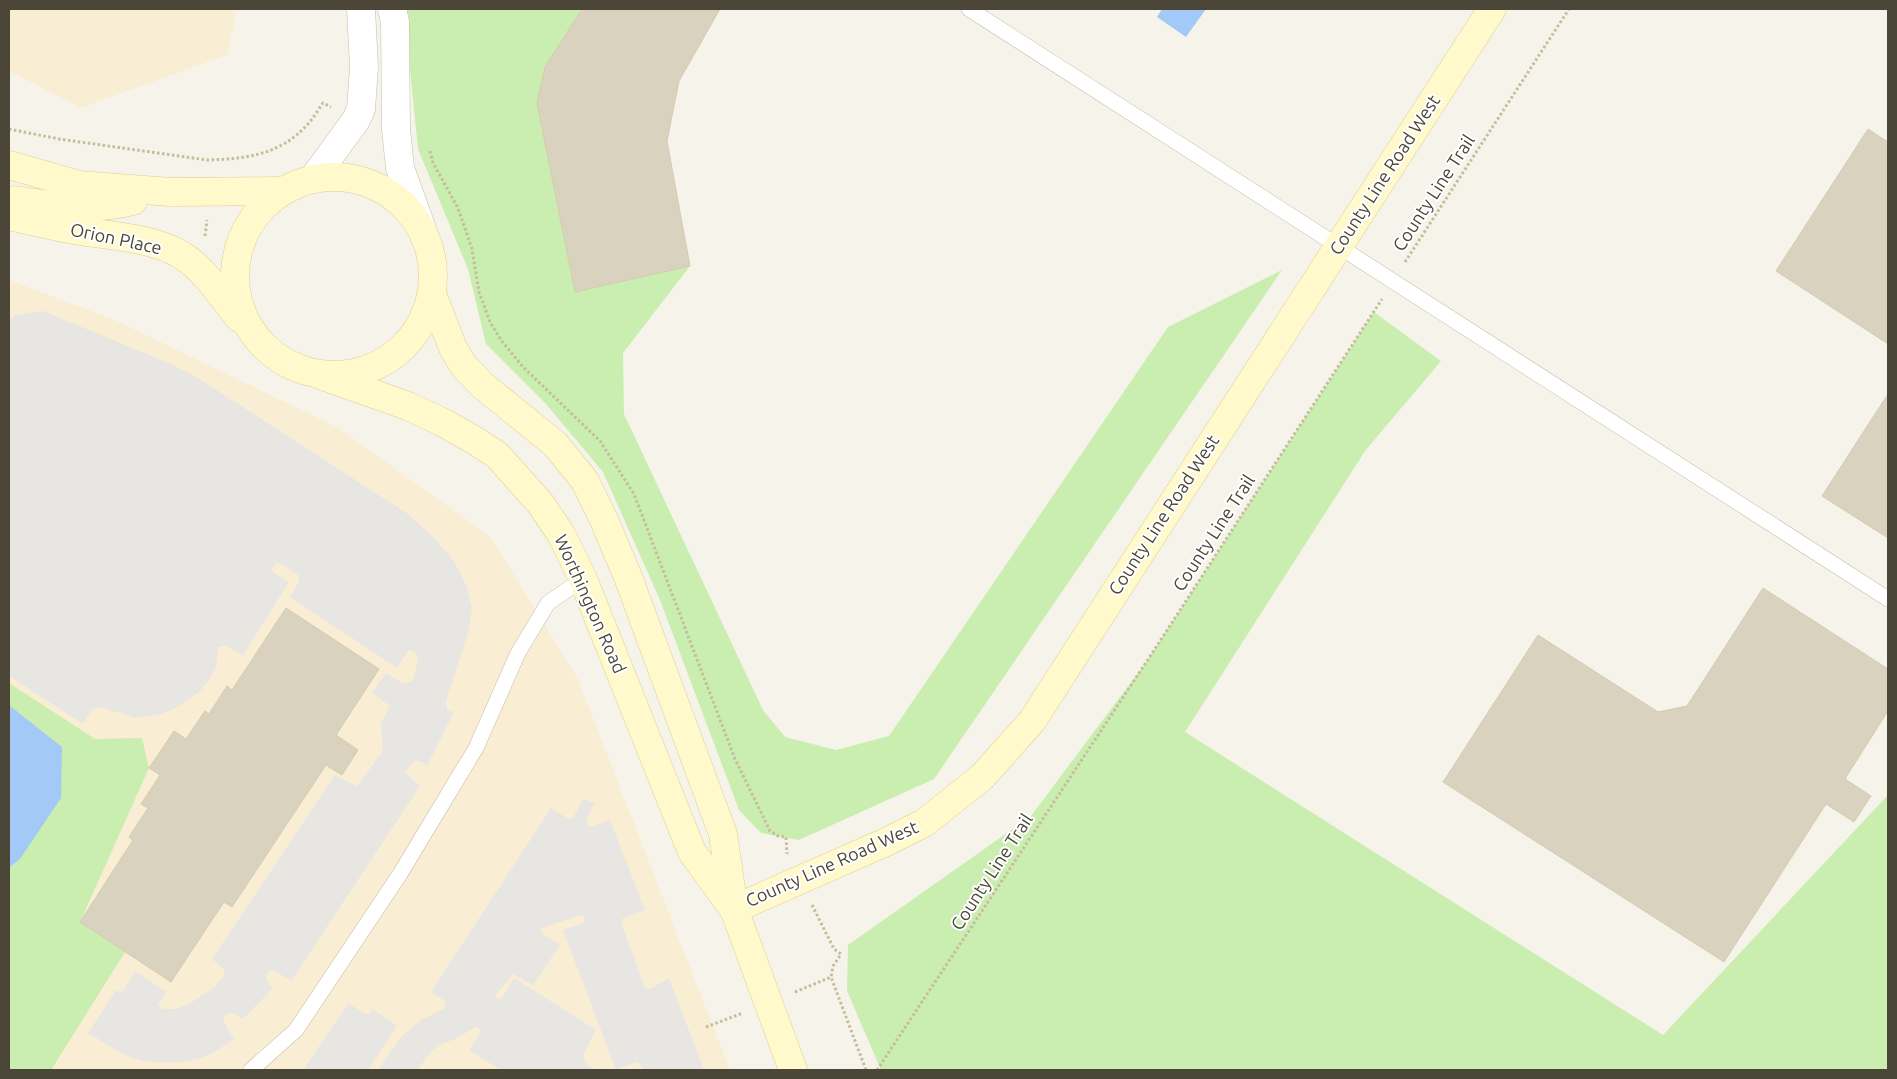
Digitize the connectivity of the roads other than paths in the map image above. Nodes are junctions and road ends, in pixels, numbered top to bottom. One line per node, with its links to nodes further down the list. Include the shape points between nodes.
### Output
1 (361, 9): 6 (street, via 364,67 361,109)
2 (392, 9): 11 (street, via 400,168)
3 (969, 9): 12 (lane)
4 (1492, 9): 12 (main road, County Line Road West)
5 (9, 165): 8 (main road, via 79,184)
6 (313, 179): 7 (main road); 11 (main road, via 347,177 379,187 405,206)
7 (281, 191): 8 (main road); 14 (main road, via 256,214 240,244 234,273 238,303)
8 (171, 192): 9 (main road, via 121,204 66,207)
9 (9, 199)
10 (9, 216): 14 (main road, Orion Place, via 135,239 182,256 203,272)
11 (423, 232): 13 (main road, via 432,262)
12 (1339, 246): 17 (lane); 18 (main road, County Line Road West, via 1032,721 982,777 924,823)
13 (432, 294): 15 (main road, via 422,322 405,346 381,364 353,374); 18 (main road, Worthington Road, via 452,348 463,365 482,385 556,444 585,481 628,577 723,834)
14 (249, 330): 15 (main road, Orion Place, via 269,352 294,368)
15 (323, 376): 16 (main road, Worthington Road, via 408,406 497,455 540,503 561,534)
16 (583, 579): 18 (main road, Worthington Road, via 692,852); 19 (lane, via 548,603 518,653 476,748 400,874 296,1030)
17 (1888, 598)
18 (734, 909): 20 (main road, Worthington Road)
19 (251, 1070)
20 (792, 1070)

